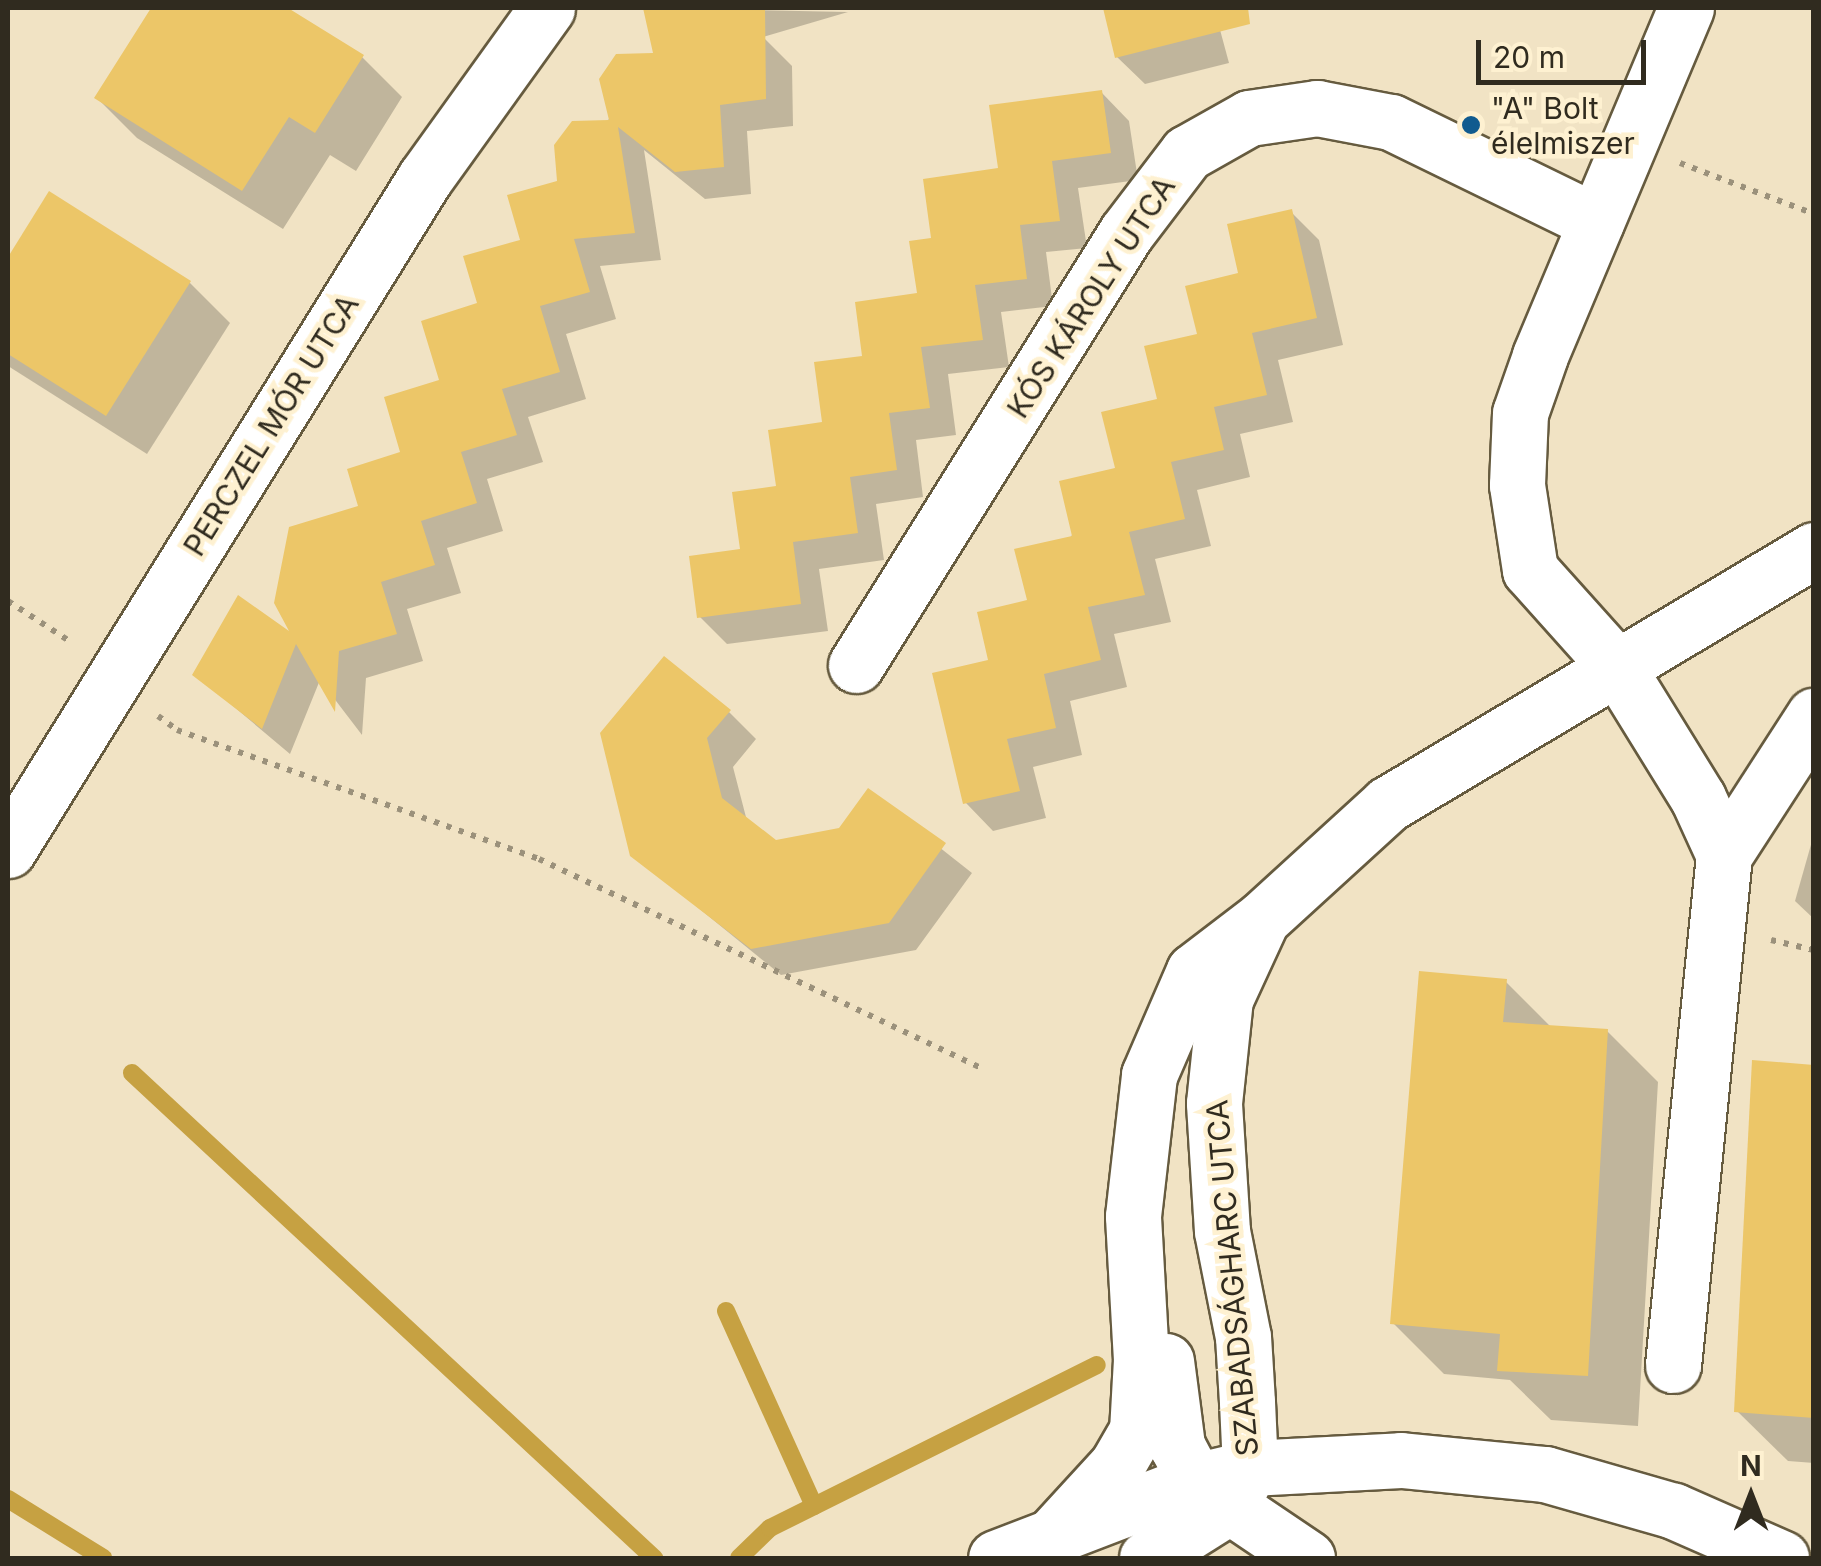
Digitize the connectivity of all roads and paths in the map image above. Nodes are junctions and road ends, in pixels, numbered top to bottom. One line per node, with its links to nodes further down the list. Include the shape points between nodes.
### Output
1 (547, 8): 10 (street, PERCZEL MÓR UTCA, via 425,178)
2 (1686, 8): 3 (street)
3 (1632, 141): 4 (path); 5 (street)
4 (1814, 214)
5 (1596, 222): 8 (street, KÓS KÁROLY UTCA, via 1391,122 1318,108 1249,118 1187,153 1126,233); 9 (street, via 1520,413 1517,485 1530,570)
6 (1814, 550): 9 (street, SZABADSÁGHARC UTCA)
7 (8, 601): 10 (path)
8 (856, 665)
9 (1617, 667): 13 (street, via 1698,798); 14 (street, SZABADSÁGHARC UTCA, via 1388,804)
10 (114, 678): 12 (street, PERCZEL MÓR UTCA); 15 (path, via 177,730 539,860)
11 (1814, 716): 13 (street)
12 (8, 850)
13 (1724, 855): 17 (street)
14 (1262, 919): 16 (street, SZABADSÁGHARC UTCA, via 1194,971 1149,1074); 18 (street, SZABADSÁGHARC UTCA, via 1225,999 1214,1103 1222,1231 1244,1337)
15 (979, 1067)
16 (1142, 1154): 18 (street, SZABADSÁGHARC UTCA, via 1177,1446); 19 (street, SZABADSÁGHARC UTCA, via 1133,1216 1141,1360 1137,1430 1117,1465)
17 (1672, 1365)
18 (1226, 1484): 19 (street); 21 (street); 22 (street); 23 (street, via 1401,1460 1545,1474 1674,1510)
19 (1051, 1537): 20 (street)
20 (996, 1558)
21 (1147, 1558)
22 (1307, 1558)
23 (1781, 1558)

